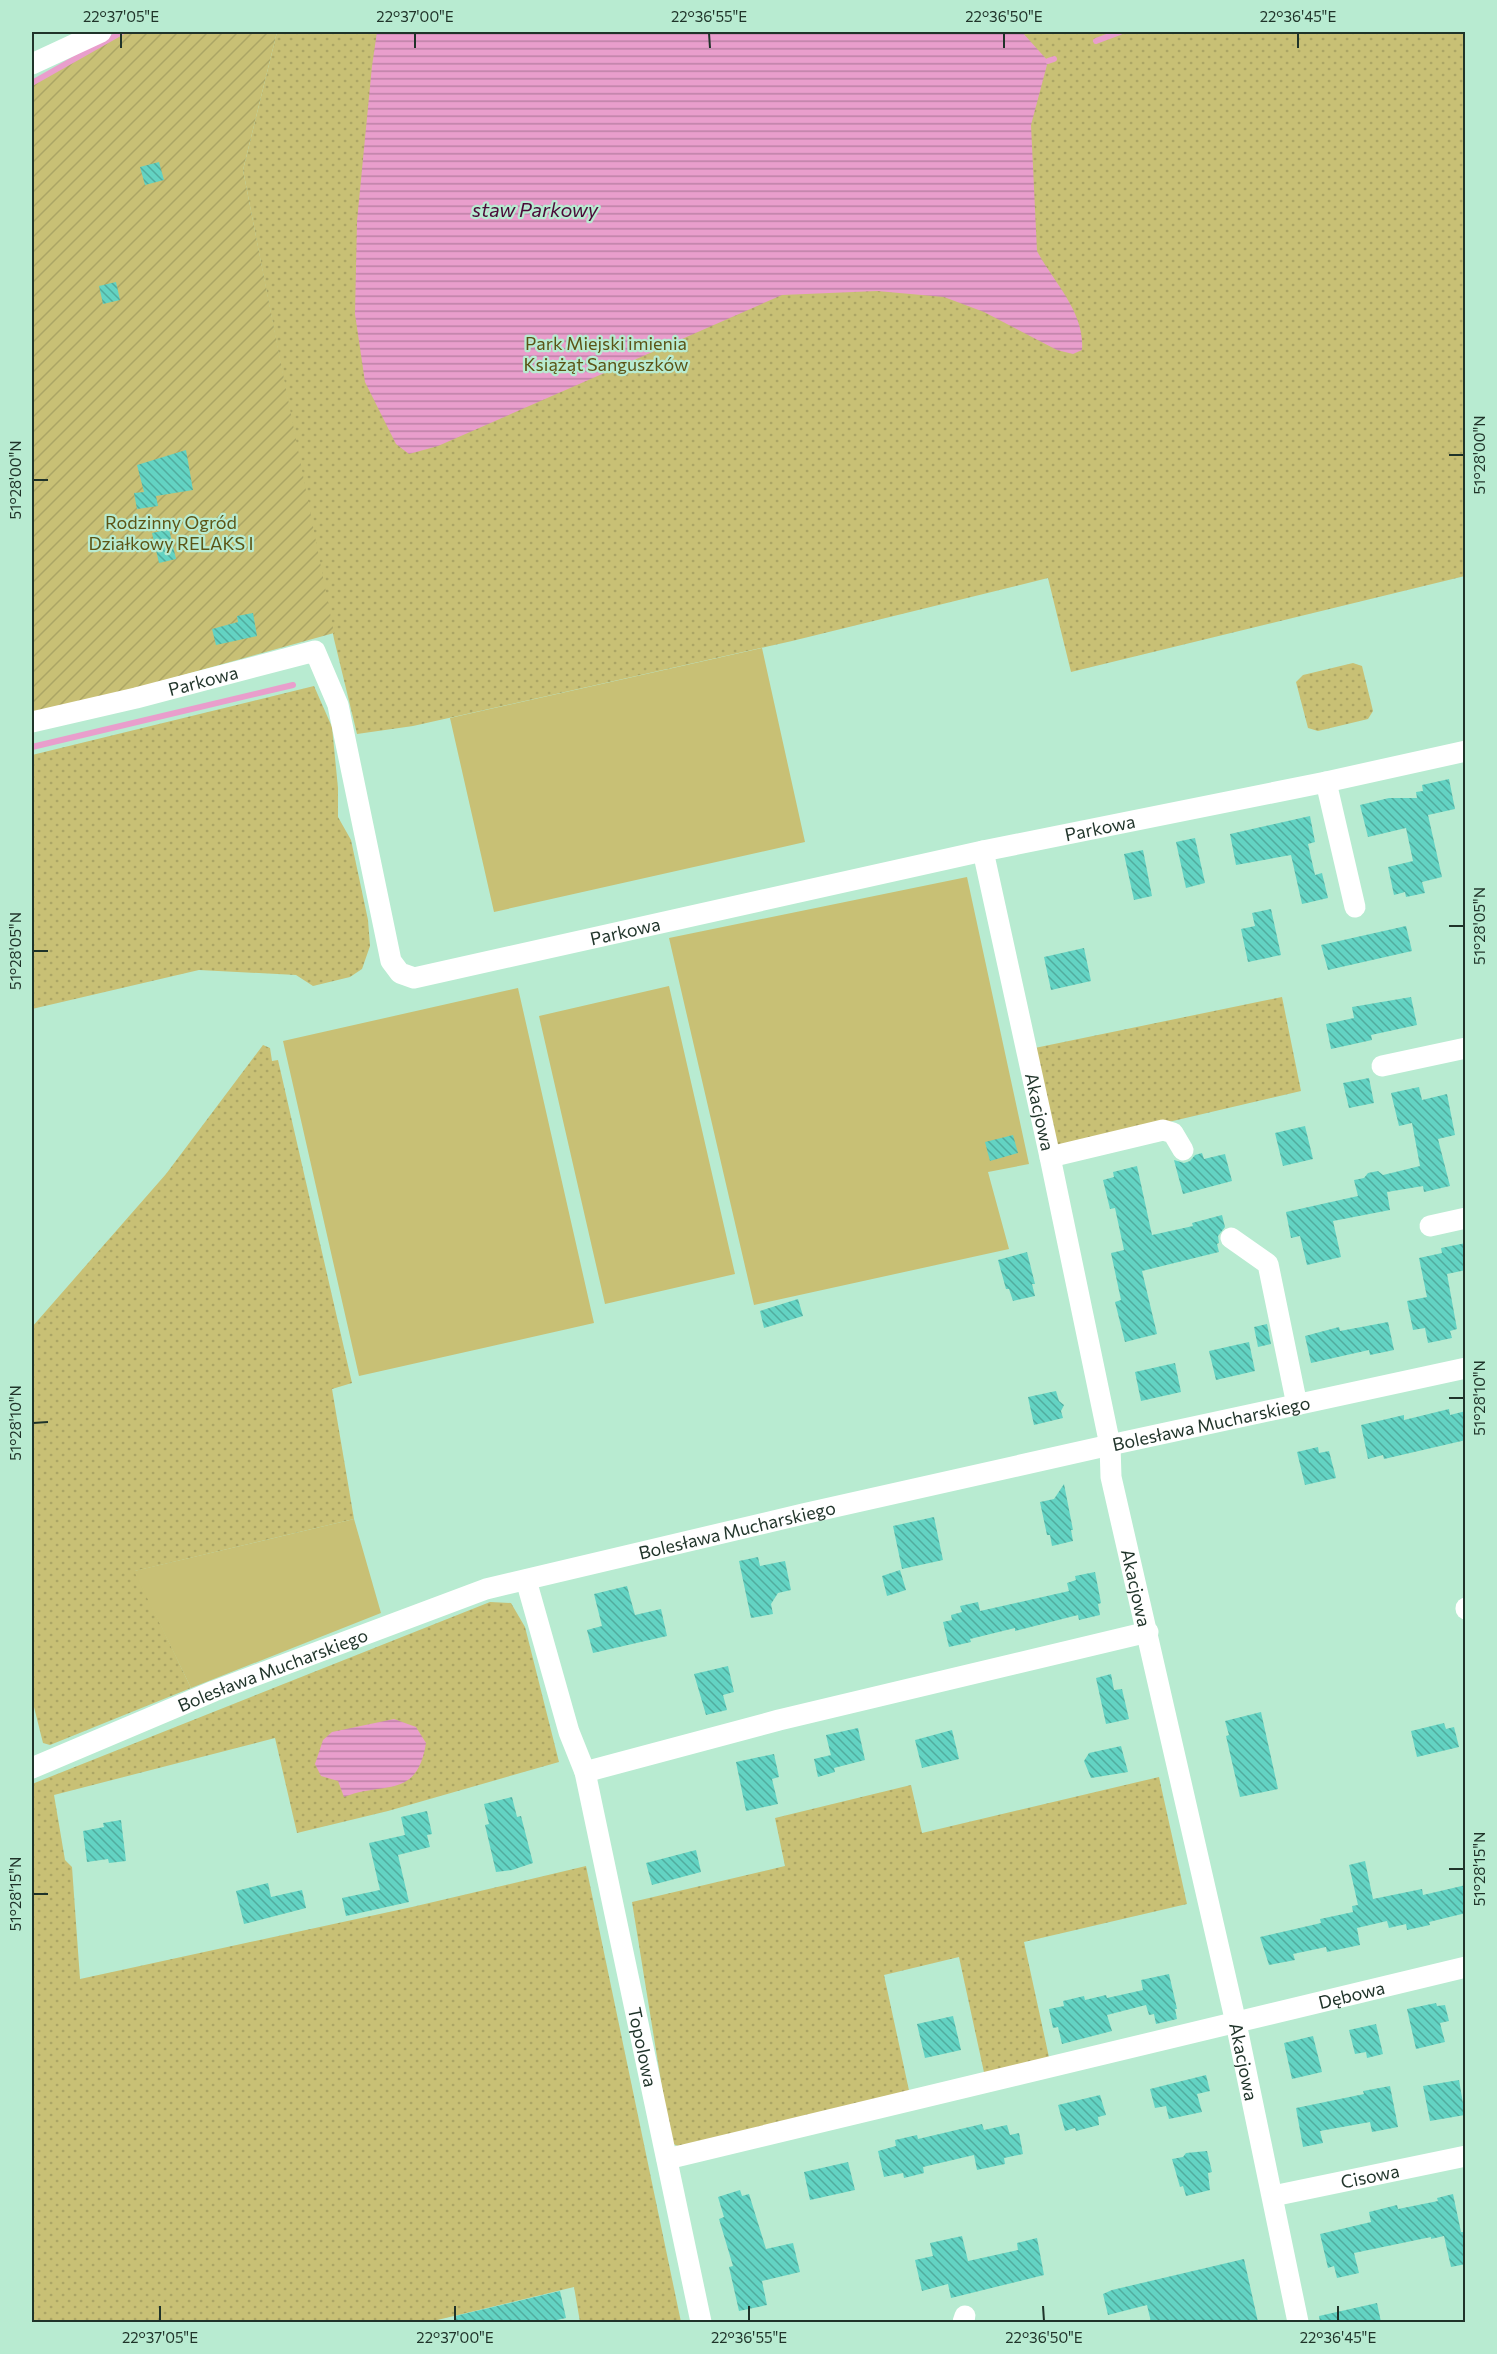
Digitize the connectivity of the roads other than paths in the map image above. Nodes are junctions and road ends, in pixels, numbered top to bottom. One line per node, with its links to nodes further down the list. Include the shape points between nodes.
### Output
1 (101, 32): 2 (street)
2 (32, 64)
3 (32, 722): 6 (street, Parkowa, via 315,651 338,705 391,961 400,973 414,978)
4 (1466, 751): 5 (street, Parkowa)
5 (1326, 782): 6 (street, Parkowa); 7 (street)
6 (983, 851): 11 (street, Akacjowa)
7 (1355, 906)
8 (1466, 1048): 9 (street)
9 (1382, 1066)
10 (1183, 1150): 11 (street, via 1173,1133 1163,1130)
11 (1050, 1156): 17 (street, Akacjowa)
12 (1466, 1218): 13 (street)
13 (1430, 1226)
14 (1231, 1238): 16 (street, via 1268,1264)
15 (1466, 1368): 16 (street, Bolesława Mucharskiego)
16 (1297, 1405): 17 (street, Bolesława Mucharskiego)
17 (1110, 1445): 18 (street, Bolesława Mucharskiego); 19 (street, Akacjowa, via 1111,1477)
18 (526, 1580): 20 (street, Bolesława Mucharskiego, via 486,1589 214,1691); 21 (street, Topolowa, via 569,1732)
19 (1148, 1632): 21 (street, via 779,1720); 23 (street, Akacjowa)
20 (32, 1768)
21 (585, 1772): 25 (street, Topolowa)
22 (1466, 1967): 23 (street, Dębowa)
23 (1236, 2023): 25 (street, Dębowa); 26 (street, Akacjowa)
24 (1466, 2156): 26 (street, Cisowa)
25 (667, 2159): 27 (street, Topolowa)
26 (1273, 2196): 28 (street, Akacjowa)
27 (701, 2322)
28 (1298, 2322)

